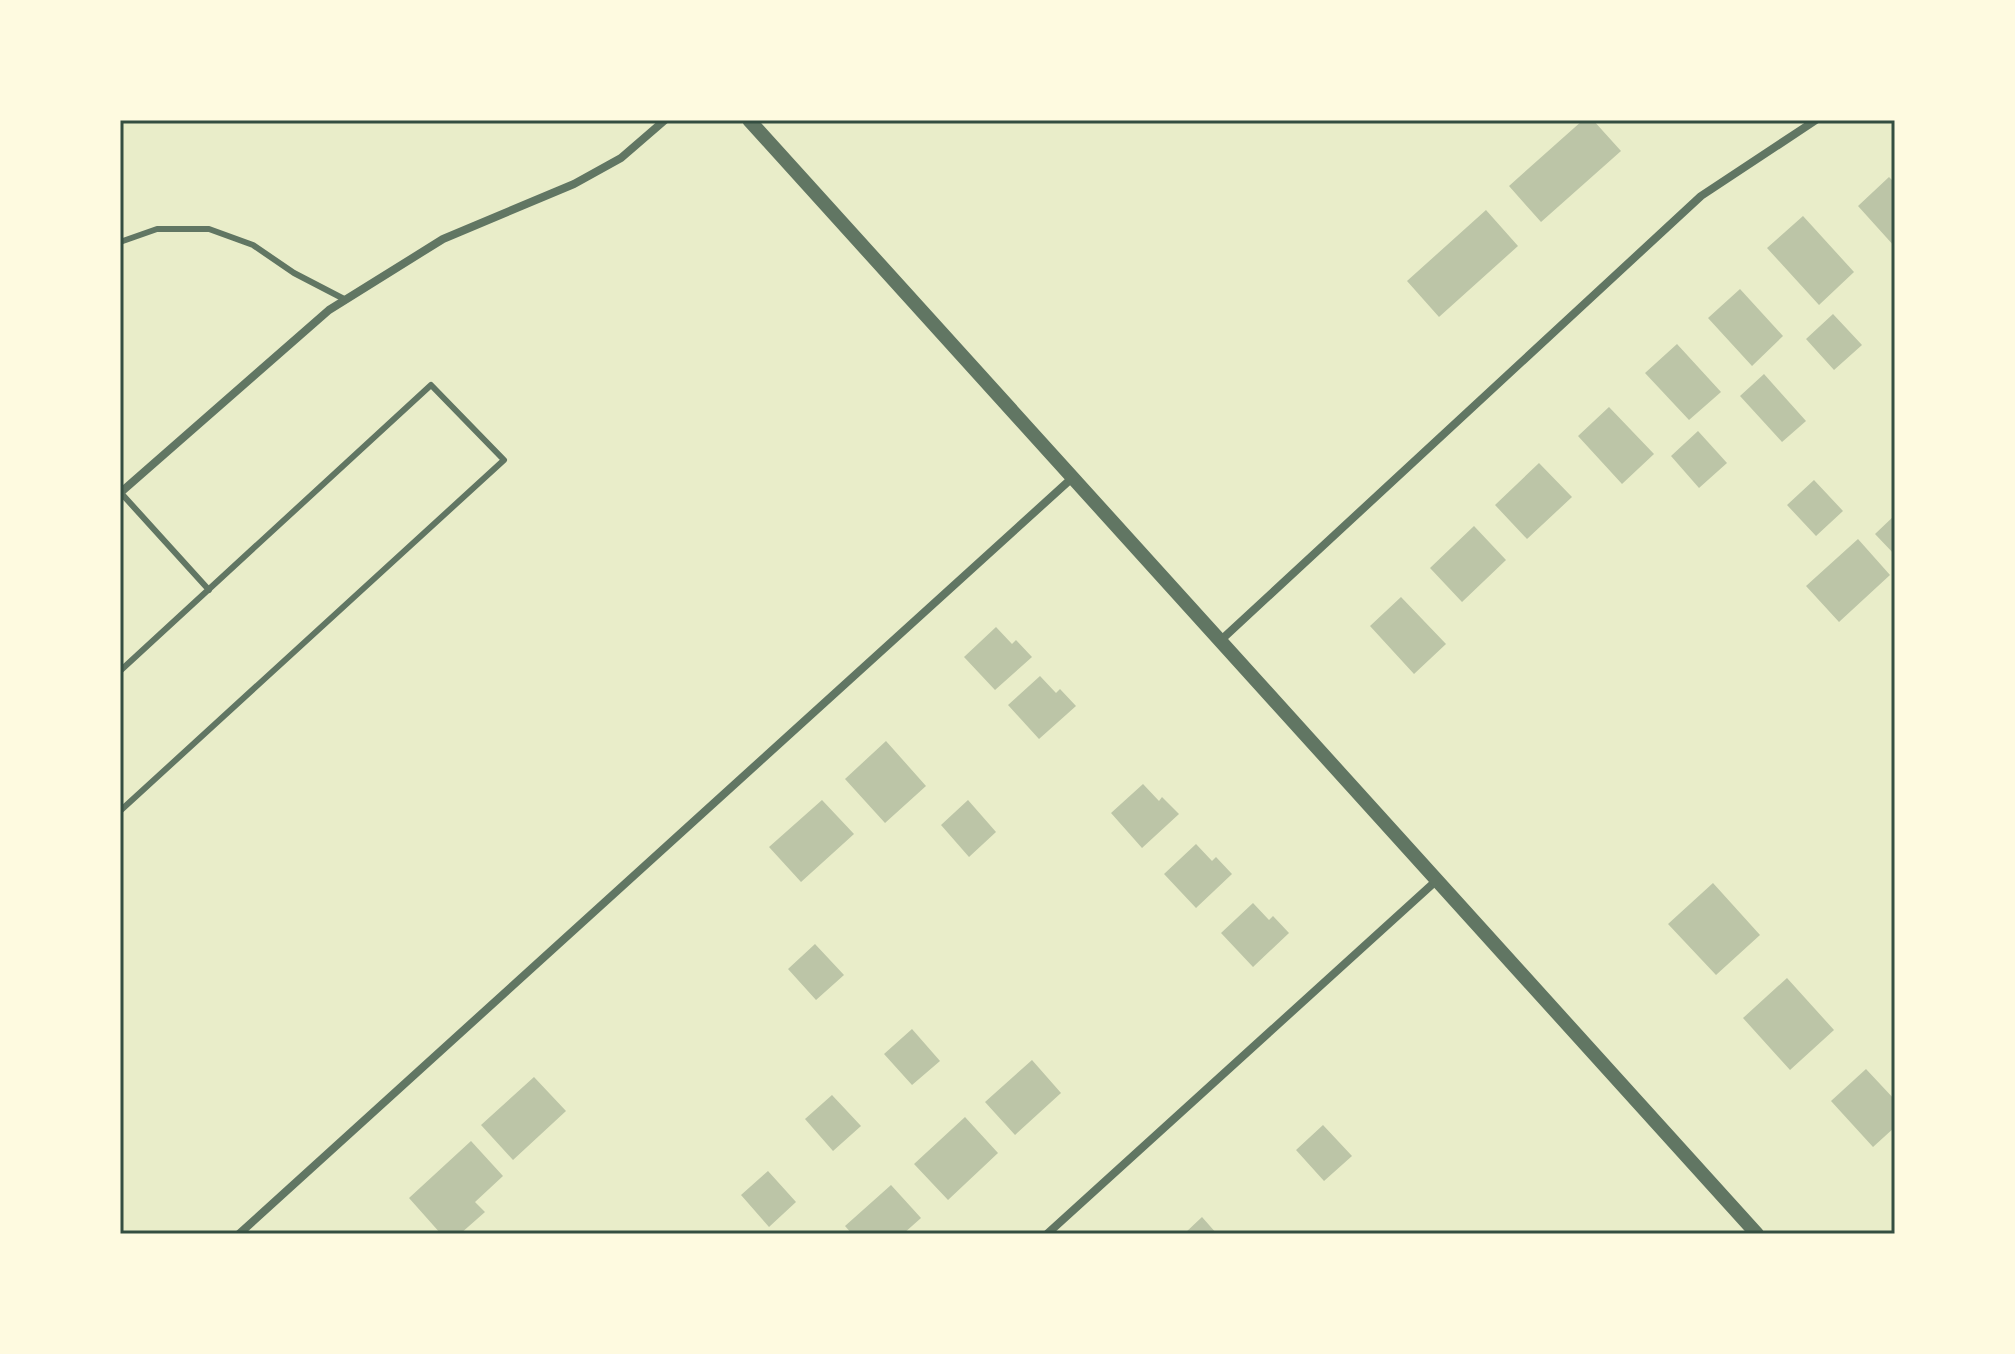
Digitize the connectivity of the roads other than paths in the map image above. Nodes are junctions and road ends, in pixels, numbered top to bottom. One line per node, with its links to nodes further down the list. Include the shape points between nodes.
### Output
1 (665, 120): 5 (street, via 621,158 574,184 443,239)
2 (749, 120): 6 (street)
3 (1816, 120): 9 (street, via 1701,196)
4 (120, 242): 5 (lane, via 157,229 209,229 253,245)
5 (346, 300): 7 (street)
6 (1071, 479): 9 (street); 13 (street)
7 (120, 493): 8 (lane)
8 (209, 590): 10 (lane); 11 (lane, via 431,385 504,460)
9 (1220, 641): 12 (street)
10 (120, 671)
11 (120, 811)
12 (1437, 880): 14 (street); 15 (street)
13 (239, 1234)
14 (1047, 1234)
15 (1757, 1234)

